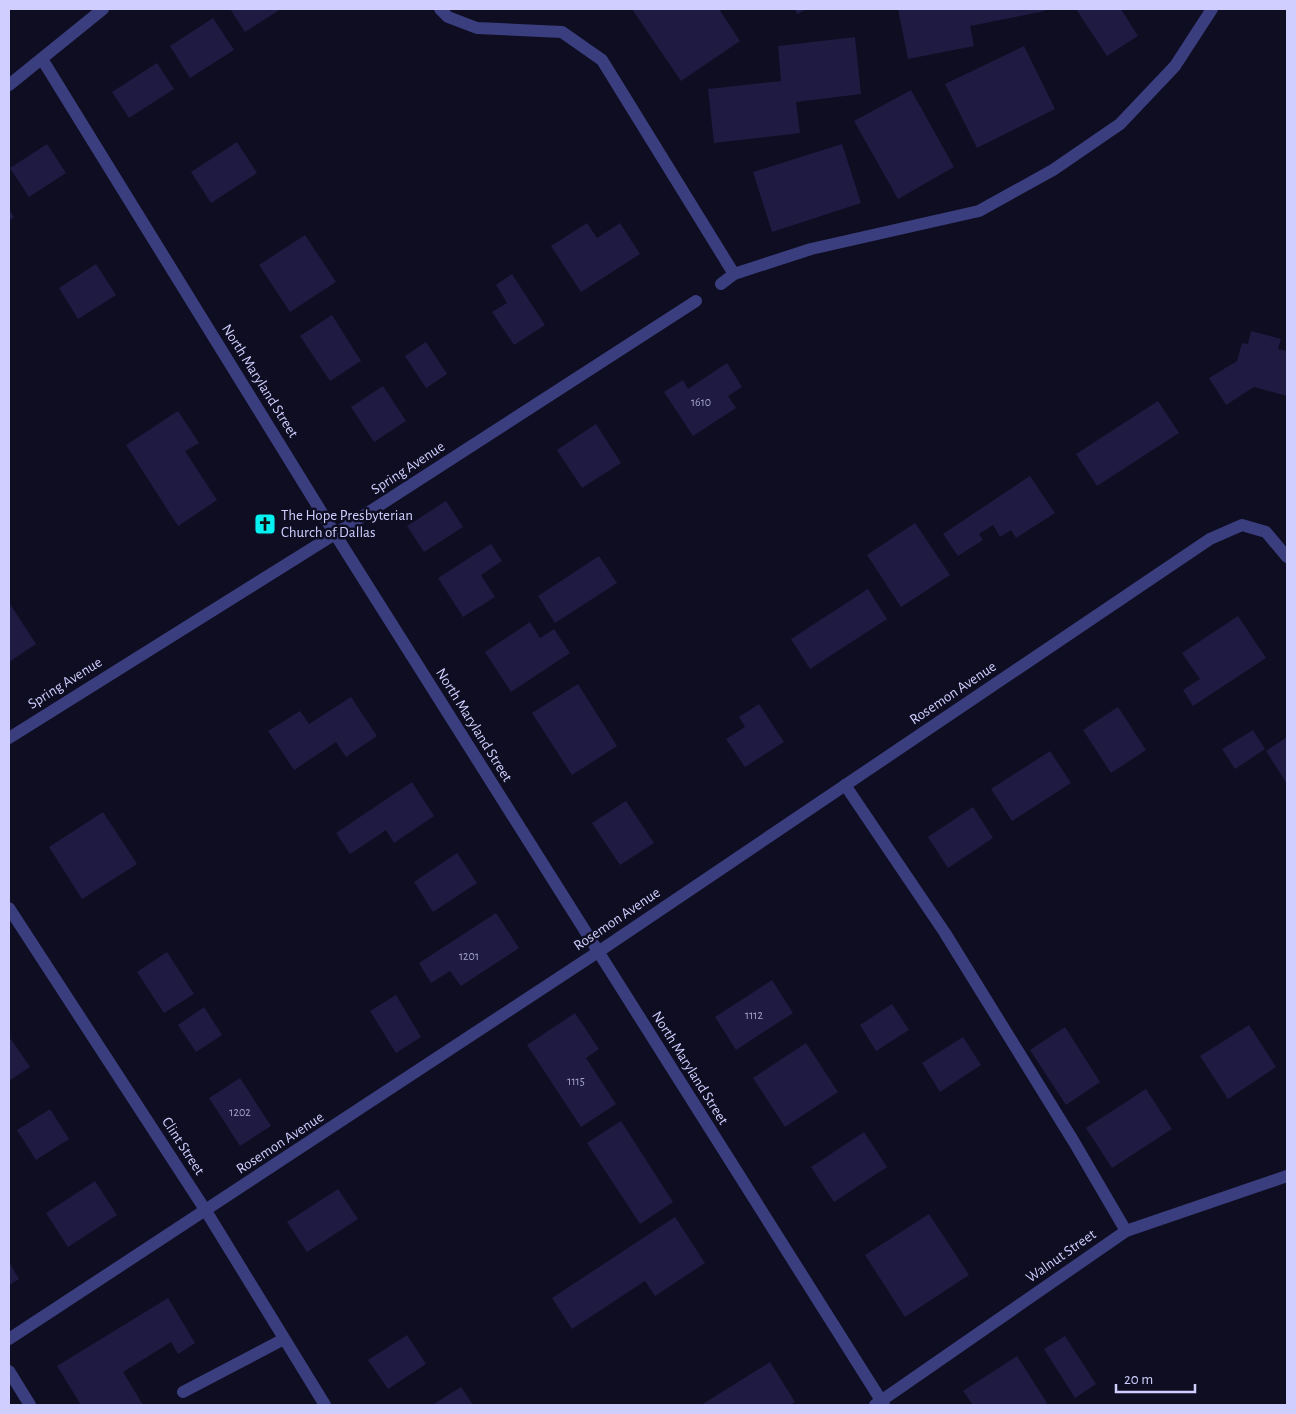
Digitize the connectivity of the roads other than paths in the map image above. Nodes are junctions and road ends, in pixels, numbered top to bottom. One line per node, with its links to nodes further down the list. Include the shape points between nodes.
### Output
1 (103, 9): 4 (street)
2 (440, 9): 6 (street, via 448,17 477,28 562,32 602,60)
3 (1212, 9): 6 (street, via 1175,66 1120,124 1037,179 979,211 811,249)
4 (42, 58): 5 (street); 9 (street, North Maryland Street)
5 (9, 85)
6 (734, 274): 7 (street)
7 (721, 284)
8 (696, 301): 9 (street, Spring Avenue)
9 (336, 534): 11 (street, Spring Avenue); 14 (street, North Maryland Street)
10 (1287, 557): 12 (street, Rosemon Avenue, via 1266,532 1242,525 1210,538)
11 (9, 738)
12 (845, 785): 14 (street, Rosemon Avenue); 17 (street, via 945,933)
13 (9, 908): 16 (street, Clint Street)
14 (598, 952): 16 (street, Rosemon Avenue); 22 (street, North Maryland Street)
15 (1287, 1176): 17 (street, Walnut Street)
16 (206, 1211): 18 (street, Rosemon Avenue); 19 (street, Clint Street)
17 (1126, 1231): 22 (street, Walnut Street)
18 (9, 1339)
19 (284, 1339): 21 (street); 24 (street, Clint Street)
20 (9, 1371): 23 (street)
21 (182, 1392)
22 (880, 1404)
23 (30, 1405)
24 (325, 1405)

